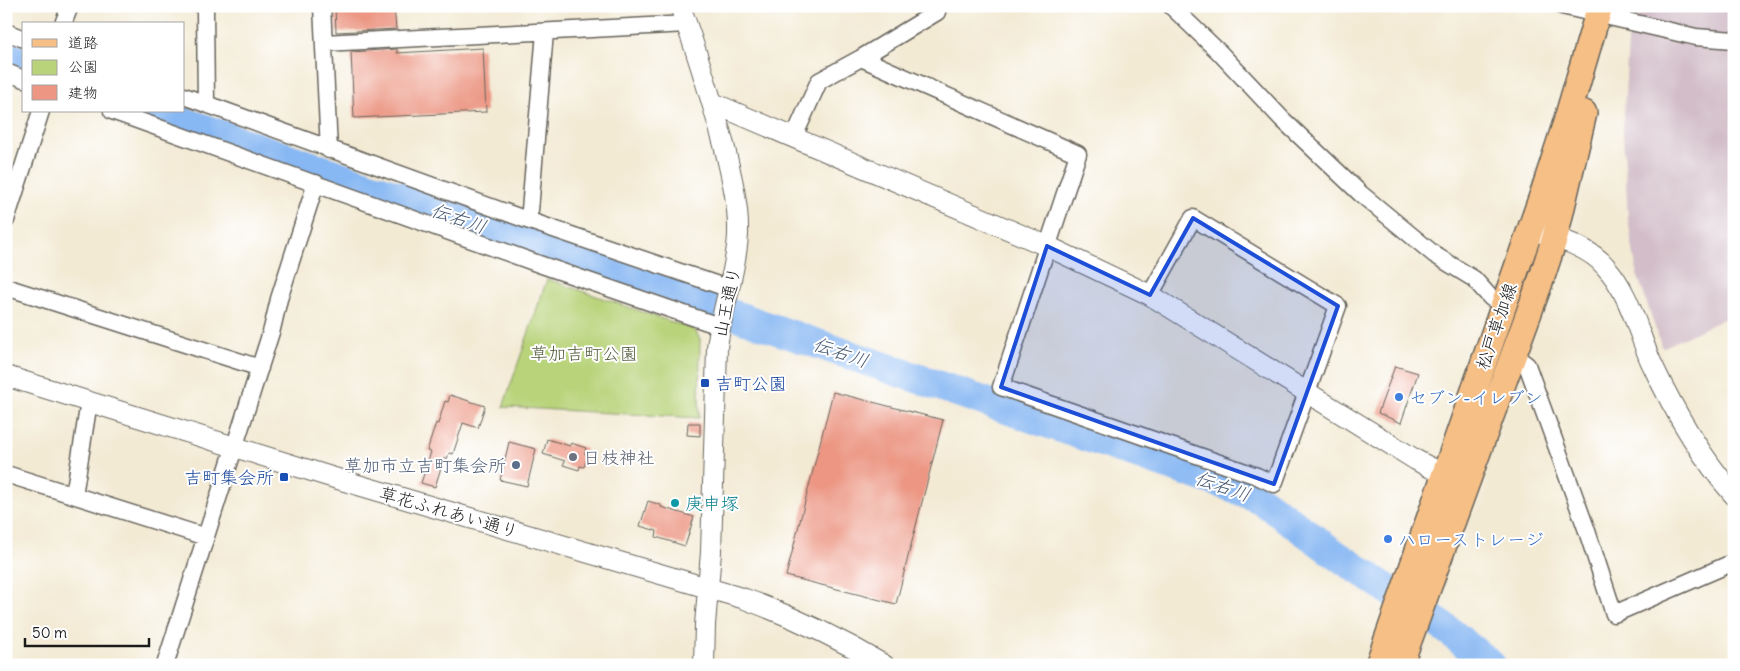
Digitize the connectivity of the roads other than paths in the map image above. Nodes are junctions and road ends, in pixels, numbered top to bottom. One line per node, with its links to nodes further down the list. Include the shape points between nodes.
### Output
1 (70, 6): 9 (street)
2 (202, 6): 20 (street, via 205,10)
3 (322, 6): 14 (street)
4 (1171, 6): 34 (street, via 1282,120 1361,194 1435,255 1474,279 1491,298)
5 (1562, 6): 6 (street)
6 (1599, 10): 13 (street, via 1696,37); 28 (main road, 松戸草加線); 29 (main road, 松戸草加線, via 1590,88)
7 (937, 12): 15 (street)
8 (683, 15): 11 (street); 19 (street, 山王通り)
9 (63, 22)
10 (6, 32): 12 (street)
11 (545, 32): 14 (street); 27 (street)
12 (22, 37)
13 (1734, 40)
14 (324, 43): 24 (street)
15 (861, 58): 23 (street, via 818,81); 30 (street, via 1078,154)
16 (6, 72): 17 (street)
17 (22, 78)
18 (185, 96): 20 (street)
19 (713, 103): 23 (street); 32 (street, 山王通り, via 737,206 737,247)
20 (206, 104): 24 (street)
21 (41, 112): 26 (street)
22 (115, 112): 25 (street)
23 (794, 138): 30 (street)
24 (329, 150): 27 (street)
25 (316, 184): 35 (street, via 539,264); 37 (street)
26 (6, 220)
27 (527, 220): 32 (street)
28 (1530, 229): 29 (street); 34 (main road, 松戸草加線)
29 (1555, 237): 36 (main road, 松戸草加線); 46 (street, via 1595,257 1616,280 1651,362 1684,426)
30 (1047, 246): 33 (street); 39 (street, via 1001,387 1274,484)
31 (6, 287): 37 (street)
32 (728, 294): 35 (street, 山王通り)
33 (1150, 295): 39 (street); 39 (street, via 1193,218 1338,306)
34 (1504, 303): 42 (main road, 松戸草加線)
35 (720, 324): 50 (street, 山王通り)
36 (1514, 355): 44 (main road, 松戸草加線); 48 (street, via 1527,365 1614,614)
37 (260, 368): 41 (street)
38 (6, 376): 40 (street, 草花ふれあい通り)
39 (1306, 391): 42 (street, via 1416,460)
40 (89, 402): 41 (street, 草花ふれあい通り); 45 (street)
41 (233, 447): 47 (street); 50 (street, 草花ふれあい通り)
42 (1444, 473): 44 (street); 49 (main road, 松戸草加線)
43 (6, 474): 45 (street)
44 (1468, 481): 49 (main road, 松戸草加線)
45 (74, 495): 47 (street)
46 (1734, 495)
47 (206, 537): 52 (street)
48 (1734, 562)
49 (1419, 583): 51 (main road, 松戸草加線)
50 (707, 587): 53 (street, 山王通り); 54 (street, 草花ふれあい通り, via 779,611)
51 (1402, 627): 55 (main road, 松戸草加線); 56 (main road, 松戸草加線)
52 (165, 665)
53 (704, 665)
54 (884, 665)
55 (1378, 665)
56 (1400, 665)

